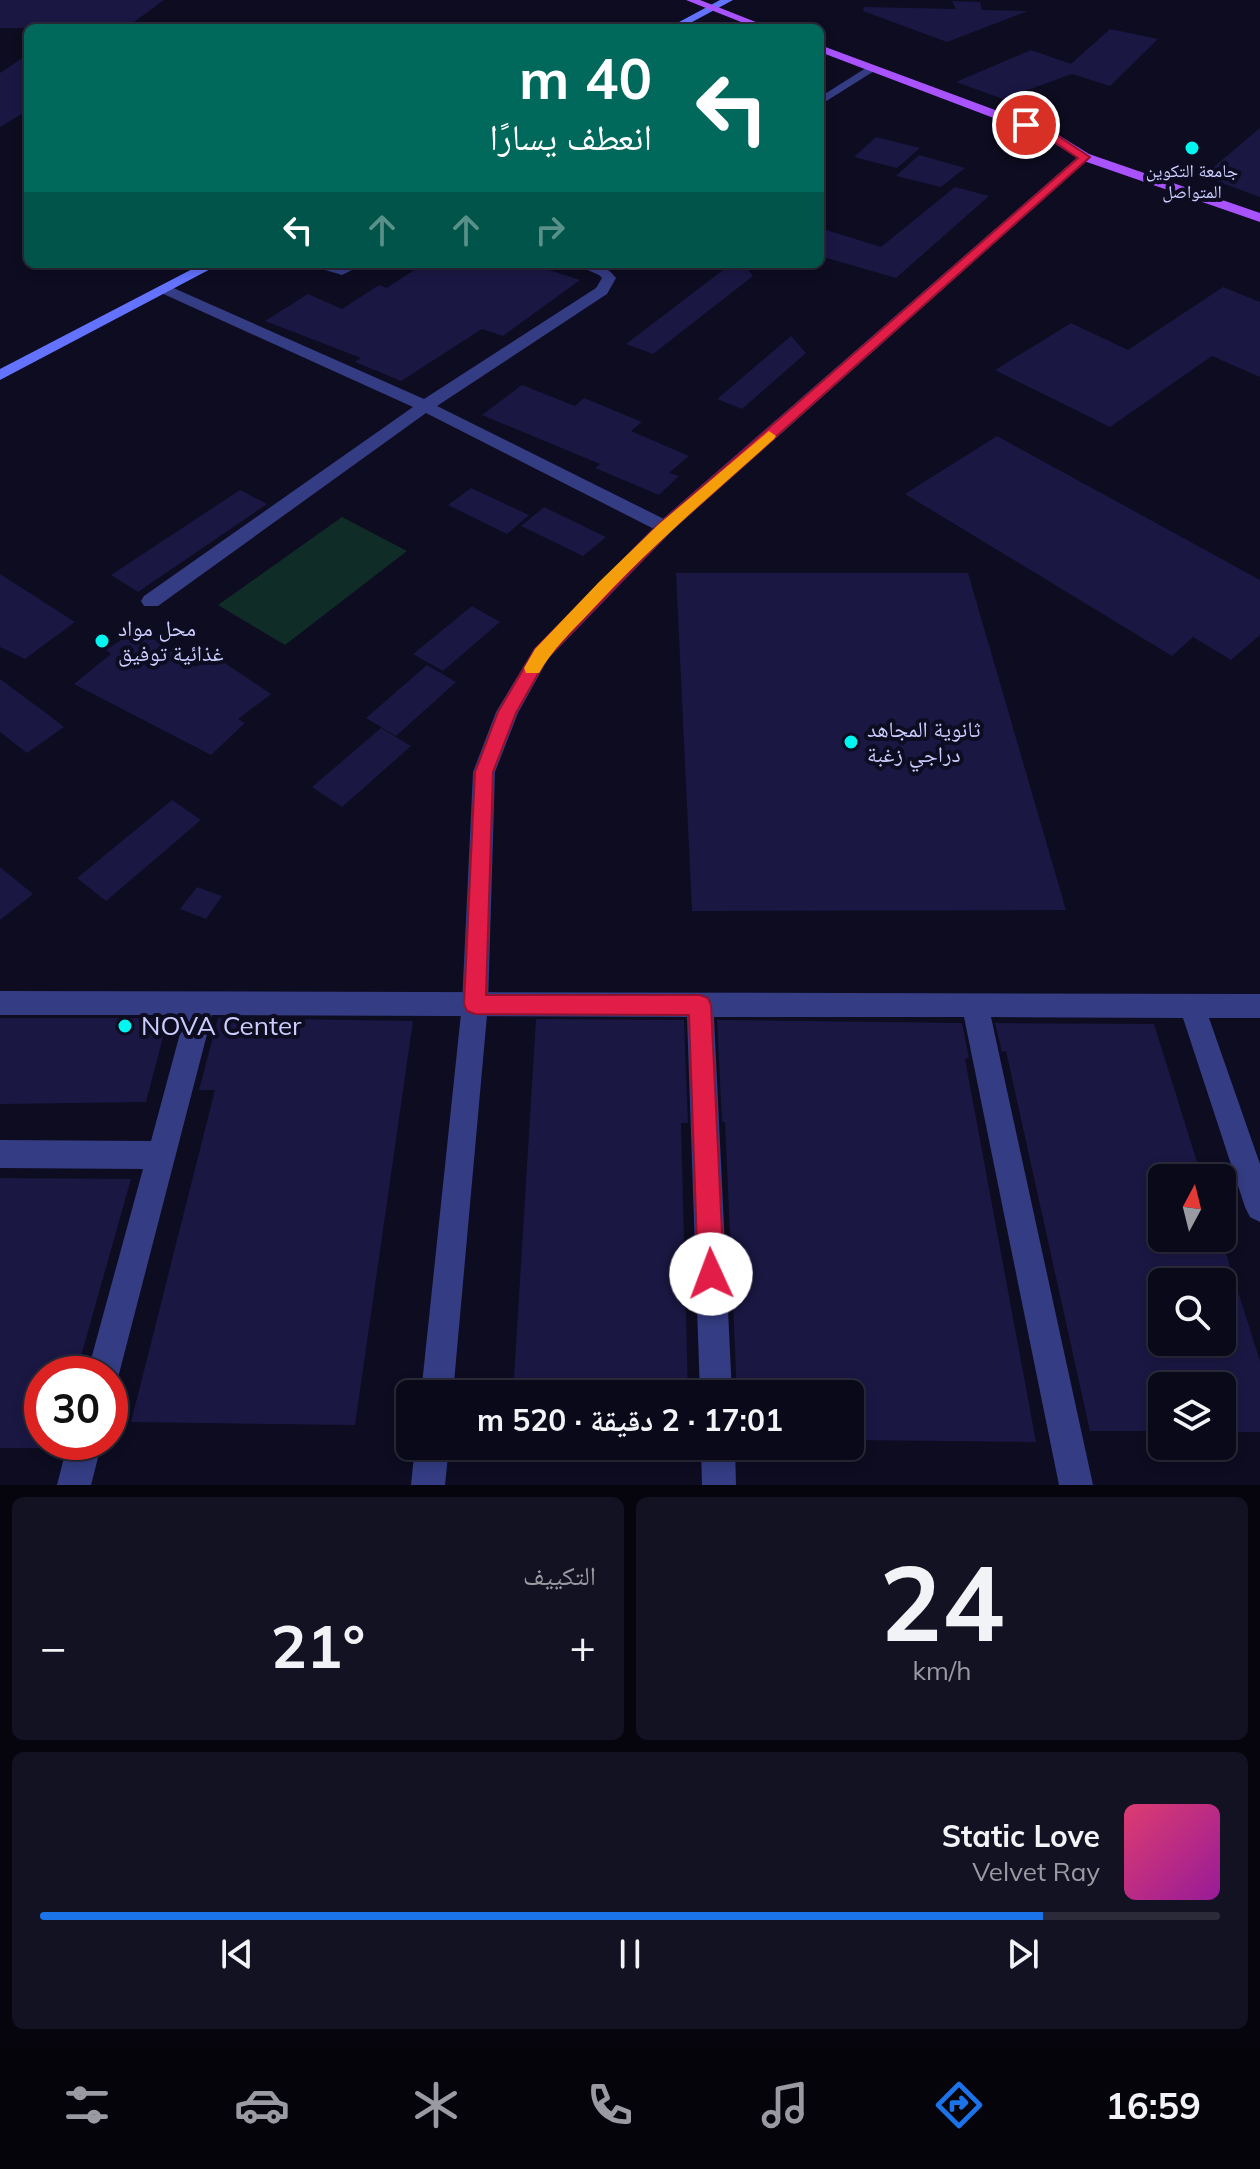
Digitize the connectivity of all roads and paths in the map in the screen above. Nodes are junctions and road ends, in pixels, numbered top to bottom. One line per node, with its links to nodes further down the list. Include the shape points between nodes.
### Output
1 (691, 0): 3 (main road)
2 (728, 0): 3 (main road)
3 (713, 7): 4 (main road); 5 (main road)
4 (681, 24)
5 (756, 24)
6 (824, 50): 7 (main road)
7 (873, 68): 8 (street); 9 (main road, via 1048,134)
8 (824, 99)
9 (1085, 157): 10 (main road); 18 (street)
10 (1260, 218)
11 (205, 268): 15 (main road)
12 (329, 268): 13 (street)
13 (348, 268)
14 (592, 268): 17 (street, via 609,278 602,291)
15 (164, 289): 16 (main road); 17 (street)
16 (0, 375)
17 (425, 406): 18 (street); 19 (street)
18 (665, 527): 22 (street, via 541,654 507,712 484,772)
19 (151, 601)
20 (0, 1003): 21 (street)
21 (202, 1003): 22 (street); 28 (street)
22 (475, 1004): 23 (street); 31 (street)
23 (700, 1005): 24 (street); 32 (street)
24 (975, 1006): 25 (street); 39 (street)
25 (1192, 1006): 26 (street); 29 (street)
26 (1260, 1006)
27 (0, 1154): 28 (street)
28 (161, 1155): 30 (street)
29 (1260, 1207)
30 (108, 1356)
31 (438, 1380)
32 (715, 1380)
33 (80, 1460): 36 (street)
34 (431, 1460): 37 (street)
35 (718, 1460): 38 (street)
36 (74, 1485)
37 (428, 1485)
38 (719, 1485)
39 (1076, 1485)

